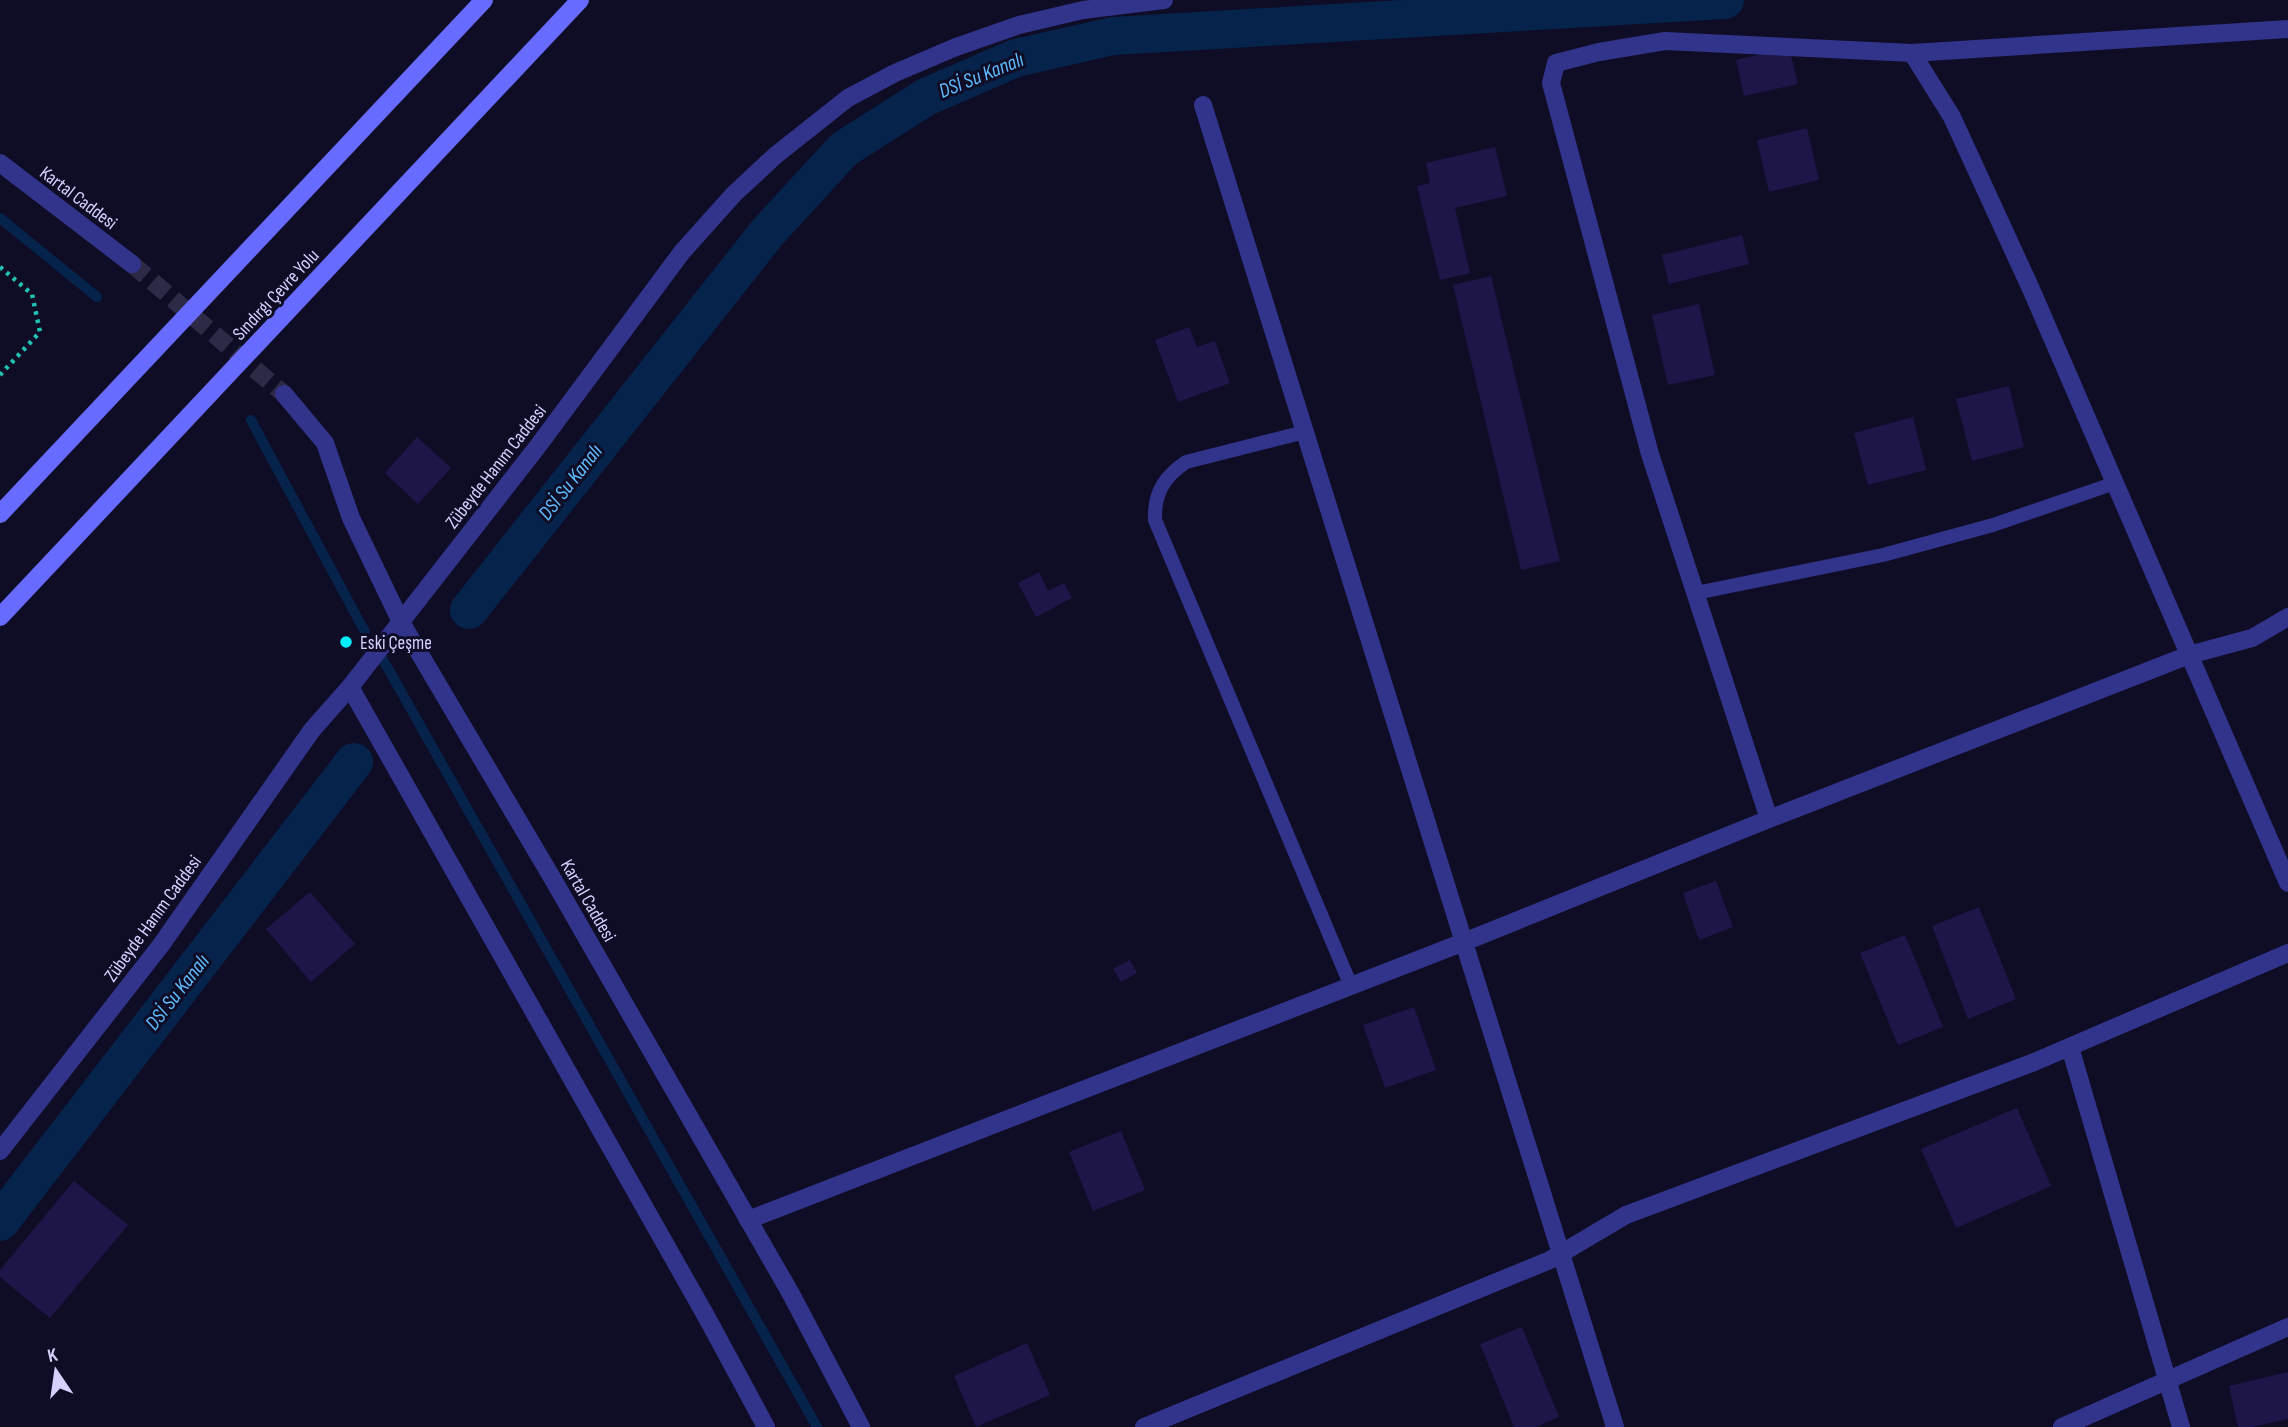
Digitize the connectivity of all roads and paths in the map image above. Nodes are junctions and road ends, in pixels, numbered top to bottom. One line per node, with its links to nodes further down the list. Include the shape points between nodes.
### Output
1 (484, 0): 14 (main road)
2 (580, 0): 16 (main road, Sındırgı Çevre Yolu)
3 (1164, 0): 18 (street, Zübeyde Hanım Caddesi, via 1070,13 956,47 848,98 776,155 682,252)
4 (2288, 29): 5 (street)
5 (1912, 53): 13 (street, via 1952,117); 15 (street, via 1665,41 1556,63 1551,83 1650,454)
6 (1203, 105): 12 (street)
7 (0, 163): 8 (street, Kartal Caddesi)
8 (132, 264)
9 (0, 267): 10 (path, via 32,294 40,332)
10 (0, 375)
11 (284, 394): 18 (street, Kartal Caddesi, via 325,443 351,518)
12 (1305, 432): 23 (street); 25 (lane, via 1186,462 1163,483 1154,507 1155,520)
13 (2115, 483): 15 (lane, via 1993,525 1883,555); 19 (street)
14 (0, 514)
15 (1696, 593): 21 (street)
16 (0, 617)
17 (2288, 617): 19 (street, via 2252,638)
18 (401, 622): 20 (street, Zübeyde Hanım Caddesi); 28 (street, Kartal Caddesi)
19 (2189, 655): 21 (street); 22 (street)
20 (350, 687): 27 (street, Zübeyde Hanım Caddesi, via 312,730 161,946); 32 (street)
21 (1769, 819): 23 (street)
22 (2288, 883)
23 (1464, 942): 25 (street); 29 (street)
24 (2288, 953): 26 (street)
25 (1351, 986): 28 (street)
26 (2070, 1047): 29 (street, via 1626,1215); 31 (street)
27 (0, 1151)
28 (748, 1220): 33 (street, Kartal Caddesi)
29 (1561, 1254): 34 (street); 35 (street)
30 (2288, 1327): 31 (street)
31 (2167, 1380): 36 (street); 37 (street)
32 (766, 1427)
33 (861, 1427)
34 (1144, 1427)
35 (1615, 1427)
36 (2062, 1427)
37 (2181, 1427)

